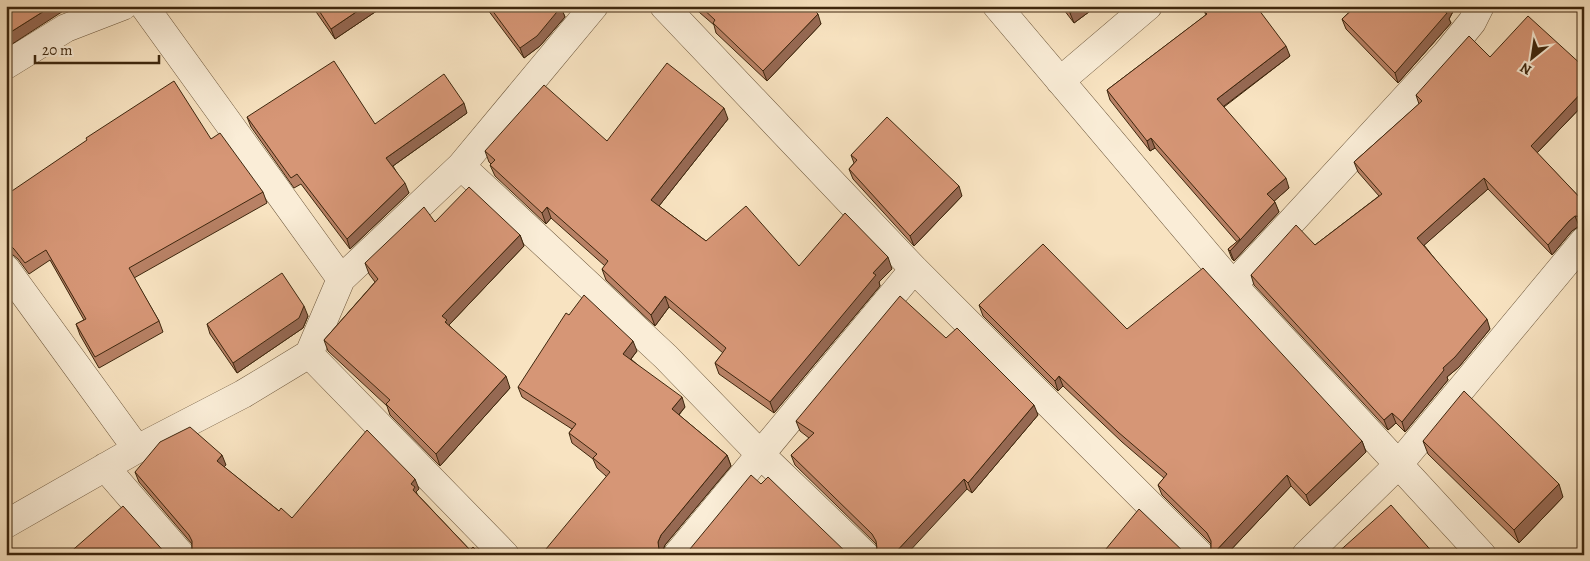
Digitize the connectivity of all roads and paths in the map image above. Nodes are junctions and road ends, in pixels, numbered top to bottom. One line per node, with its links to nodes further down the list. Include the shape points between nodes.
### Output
1 (123, 6): 8 (street, via 66,28)
2 (144, 6): 14 (street)
3 (594, 6): 10 (street)
4 (664, 6): 13 (street)
5 (997, 6): 9 (street)
6 (1148, 6): 9 (street)
7 (1480, 6): 15 (street, via 1472,22 1446,54)
8 (6, 65)
9 (1060, 81): 15 (street)
10 (461, 166): 14 (street); 18 (street, via 666,357)
11 (1584, 241): 19 (street)
12 (6, 269): 17 (street)
13 (914, 269): 18 (street); 26 (street)
14 (341, 279): 16 (street)
15 (1234, 285): 19 (street)
16 (309, 354): 17 (street, via 243,394); 23 (street)
17 (137, 448): 20 (street)
18 (759, 453): 24 (street); 25 (street)
19 (1398, 465): 27 (street); 28 (street)
20 (105, 468): 21 (street); 22 (street)
21 (6, 524)
22 (181, 555)
23 (504, 555)
24 (677, 555)
25 (865, 555)
26 (1200, 555)
27 (1306, 555)
28 (1482, 555)

